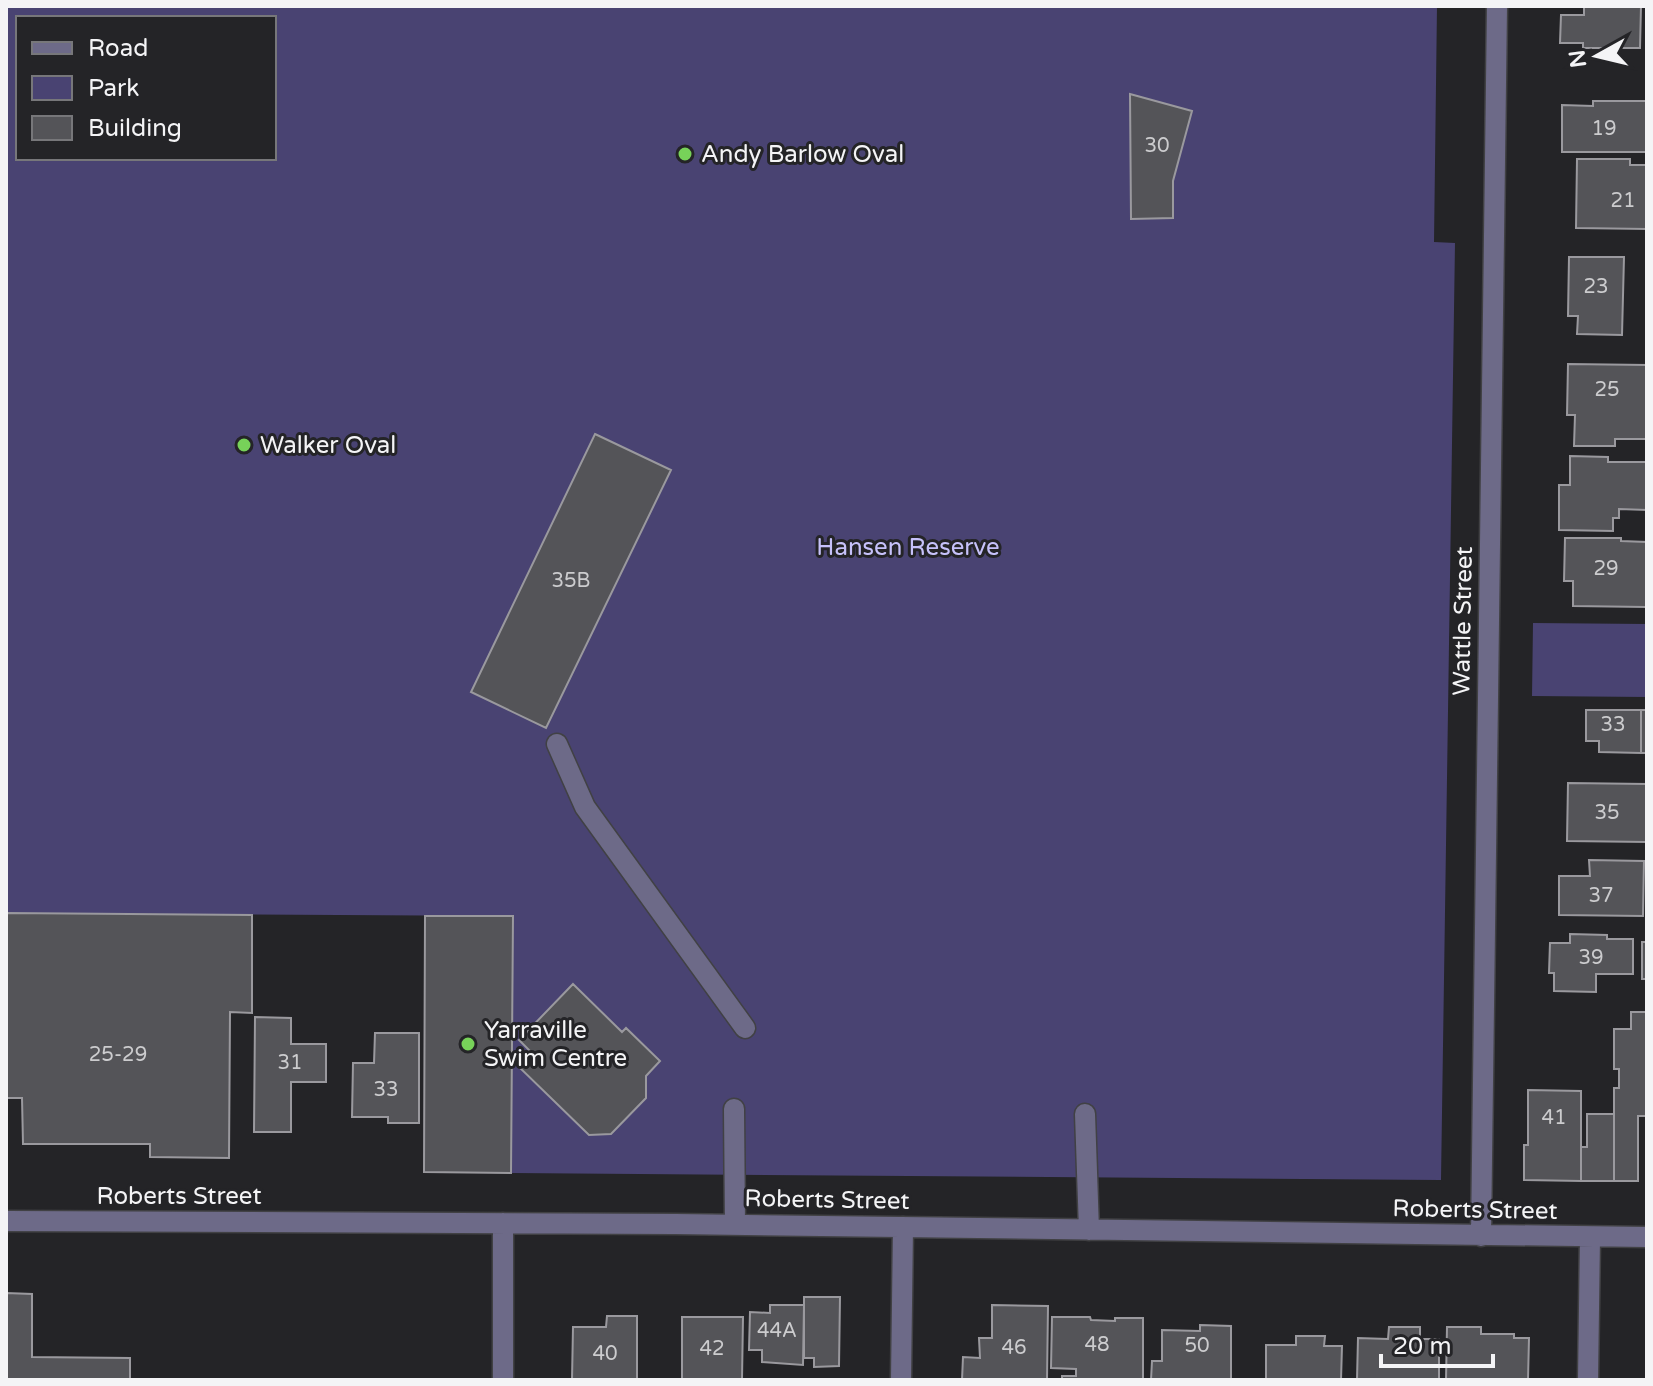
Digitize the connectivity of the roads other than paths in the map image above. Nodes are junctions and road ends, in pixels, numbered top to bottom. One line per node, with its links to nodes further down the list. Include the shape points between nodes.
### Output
1 (1497, 6): 11 (street, Wattle Street)
2 (557, 744): 3 (street, via 585,807)
3 (745, 1028)
4 (734, 1109): 8 (street)
5 (1085, 1114): 10 (street)
6 (6, 1221): 7 (street, Roberts Street)
7 (503, 1223): 8 (street, Roberts Street); 14 (street)
8 (735, 1225): 9 (street, Roberts Street)
9 (903, 1227): 10 (street, Roberts Street); 15 (street)
10 (1089, 1230): 11 (street, Roberts Street)
11 (1481, 1236): 12 (street, Roberts Street)
12 (1590, 1237): 13 (street, Roberts Street); 16 (street)
13 (1647, 1237)
14 (503, 1380)
15 (901, 1380)
16 (1588, 1380)

